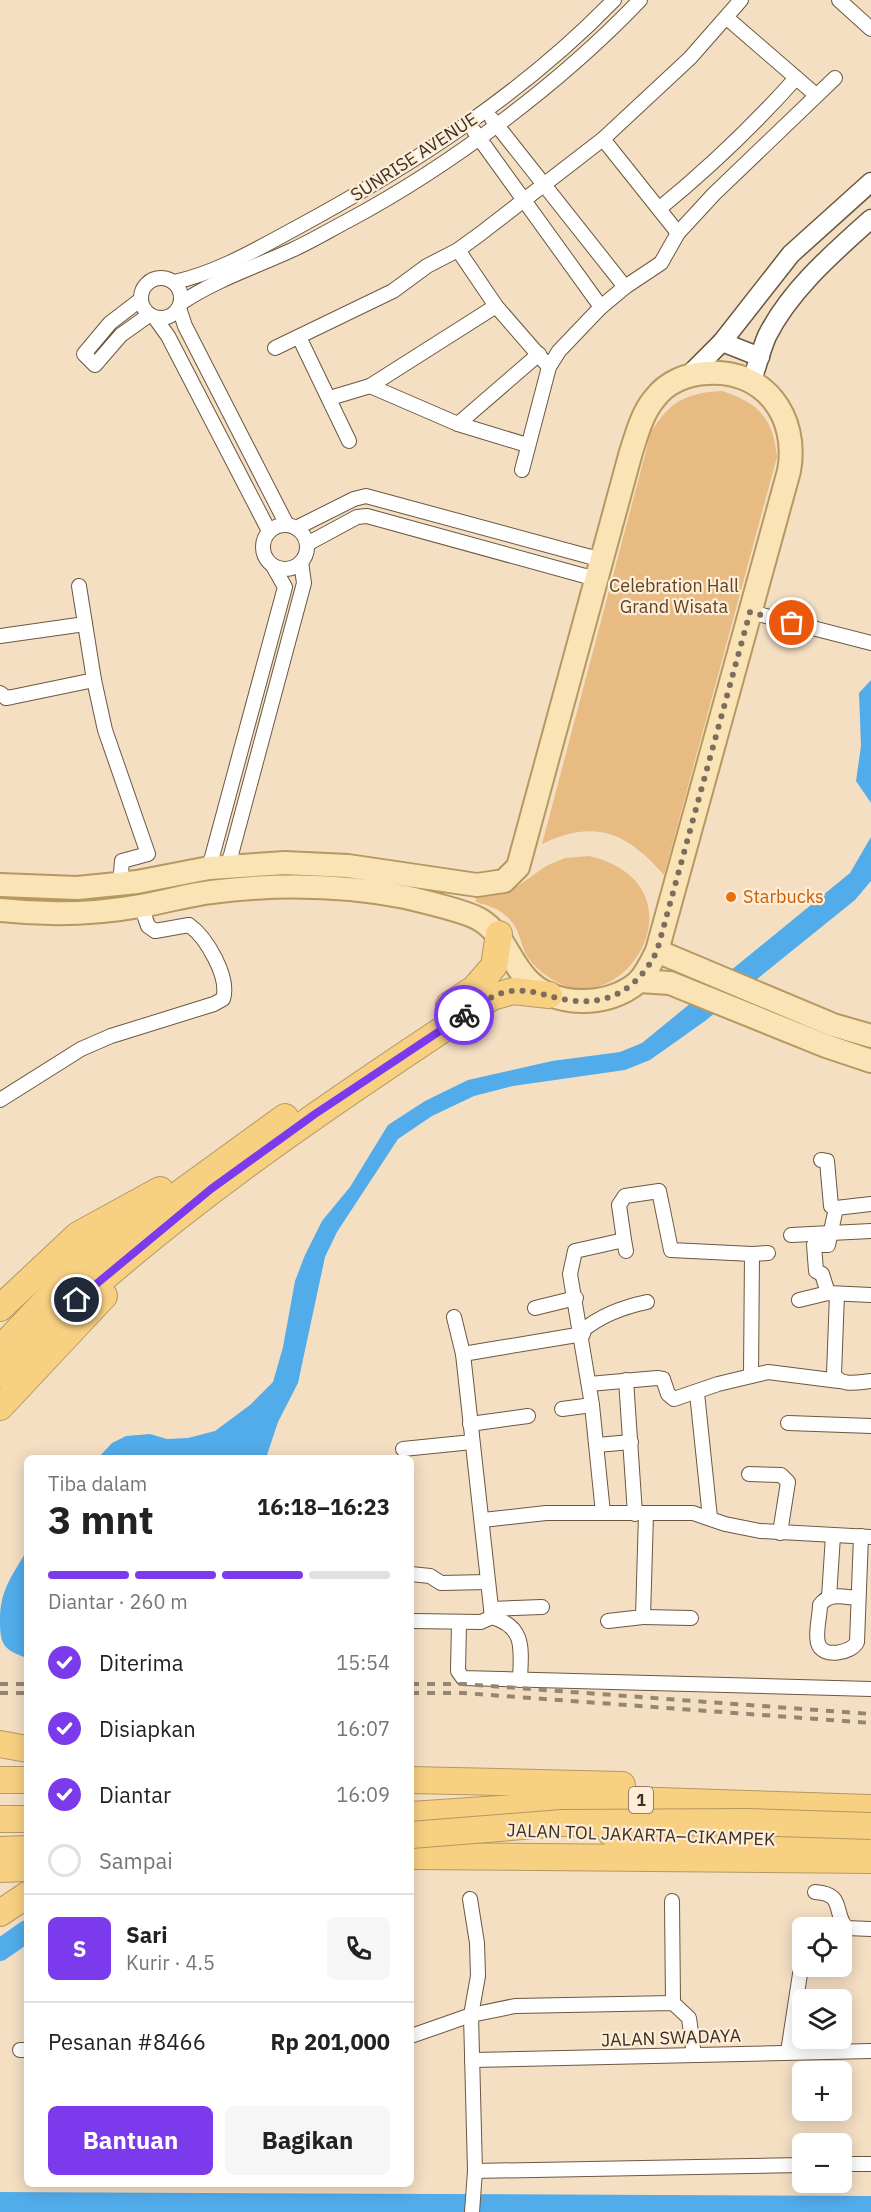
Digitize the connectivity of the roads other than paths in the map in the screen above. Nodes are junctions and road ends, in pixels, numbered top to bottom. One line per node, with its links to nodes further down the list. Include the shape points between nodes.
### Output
1 (614, 0): 10 (street, SUNRISE AVENUE, via 568,44)
2 (640, 0): 12 (street, SUNRISE AVENUE, via 578,59)
3 (741, 0): 5 (street)
4 (839, 0): 6 (street)
5 (727, 18): 7 (street); 14 (street)
6 (871, 29)
7 (796, 78): 9 (street); 18 (street, via 691,183)
8 (835, 78): 9 (street)
9 (816, 95): 20 (street)
10 (486, 110): 11 (street, SUNRISE AVENUE); 12 (street)
11 (469, 124): 13 (street); 22 (street, SUNRISE AVENUE, via 380,182 267,244 194,278)
12 (496, 124): 13 (street, SUNRISE AVENUE); 16 (street)
13 (479, 137): 17 (street); 25 (street, SUNRISE AVENUE, via 351,219 200,291)
14 (603, 139): 16 (street); 18 (street)
15 (871, 182): 30 (street, via 791,254)
16 (544, 183): 17 (street); 23 (street)
17 (525, 199): 21 (street); 27 (street)
18 (660, 208): 20 (street)
19 (871, 219): 33 (street, via 809,278 768,336)
20 (678, 232): 23 (street, via 661,263)
21 (458, 250): 26 (street); 29 (street, via 427,266 393,291)
22 (174, 282): 24 (street, via 157,278 148,282); 25 (street, via 182,295)
23 (625, 287): 27 (street)
24 (140, 300): 28 (street); 28 (street, via 110,323 84,354 95,365 121,335)
25 (180, 306): 28 (street, via 173,315); 43 (street, via 185,326)
26 (496, 306): 32 (street); 37 (street)
27 (601, 307): 34 (street)
28 (152, 317): 44 (street, via 168,336)
29 (299, 337): 31 (street); 38 (street)
30 (722, 342): 33 (street); 35 (street)
31 (275, 348)
32 (539, 354): 34 (street); 39 (street)
33 (760, 357): 36 (street)
34 (549, 367): 41 (street)
35 (690, 374): 36 (main road, via 724,372); 48 (main road, via 655,397 639,426)
36 (752, 380): 50 (main road, via 775,402 792,440 789,471)
37 (370, 386): 38 (street); 39 (street)
38 (330, 398): 40 (street)
39 (458, 424): 41 (street)
40 (349, 441)
41 (527, 445): 42 (street)
42 (522, 470)
43 (292, 526): 44 (street, via 277,526); 45 (street, via 304,535); 48 (street, via 366,496)
44 (269, 531): 47 (street, via 263,550)
45 (307, 544): 46 (street); 48 (street, via 357,517 367,516)
46 (301, 562): 47 (street, via 283,569); 56 (street, via 304,583)
47 (273, 566): 56 (street, via 285,587)
48 (599, 570): 56 (main road, via 518,867 504,881 477,885 348,866 285,863)
49 (79, 586): 51 (street)
50 (750, 612): 53 (street); 62 (main road)
51 (85, 624): 52 (street); 54 (street)
52 (0, 636)
53 (871, 643)
54 (94, 680): 55 (street, via 12,698); 57 (street, via 105,730 148,854 122,861)
55 (0, 693)
56 (218, 867): 57 (main road)
57 (120, 884): 58 (main road, via 77,888)
58 (0, 885)
59 (141, 906): 60 (main road, via 78,912); 61 (main road, via 212,892 287,887 346,890 405,897 478,918); 68 (street, via 148,926 155,932 189,925 201,934 219,969 223,999 81,1049)
60 (0, 910)
61 (499, 934): 64 (main road, via 526,978); 71 (highway, via 494,966 474,989)
62 (657, 951): 63 (main road); 65 (main road)
63 (639, 981): 64 (main road, via 607,998 568,1000); 65 (main road, via 670,982)
64 (549, 995): 69 (highway, via 513,991 492,997 315,1114)
65 (830, 1035): 66 (main road); 67 (main road)
66 (871, 1036)
67 (871, 1061)
68 (0, 1100)
69 (265, 1152): 90 (highway, via 211,1189 94,1284); 98 (highway, via 104,1296)
70 (821, 1160): 73 (street, via 826,1161 831,1206)
71 (219, 1162): 84 (highway, via 78,1234); 88 (highway, via 77,1268)
72 (871, 1204): 73 (street)
73 (836, 1208): 75 (street)
74 (871, 1232): 75 (street)
75 (830, 1233): 76 (street); 79 (street, via 828,1245 814,1245 813,1252 816,1271 822,1274)
76 (791, 1235)
77 (768, 1253): 78 (street)
78 (752, 1254): 81 (street, via 671,1250 658,1191 625,1196 619,1205 625,1246 575,1251 570,1274); 91 (street)
79 (832, 1293): 80 (street); 82 (street); 93 (street, via 834,1374)
80 (871, 1295)
81 (576, 1298): 85 (street); 87 (street)
82 (800, 1300)
83 (647, 1302): 87 (street, via 612,1312 593,1321)
84 (0, 1308)
85 (535, 1308)
86 (454, 1317): 89 (street)
87 (582, 1332): 89 (street); 95 (street)
88 (0, 1348)
89 (463, 1354): 102 (street)
90 (0, 1374)
91 (751, 1376): 93 (street, via 774,1372); 96 (street)
92 (626, 1380): 95 (street); 96 (street, via 663,1379 674,1399); 105 (street)
93 (839, 1381): 94 (street)
94 (871, 1381)
95 (588, 1384): 97 (street)
96 (697, 1393): 111 (street)
97 (592, 1405): 99 (street); 106 (street)
98 (0, 1407)
99 (562, 1409)
100 (528, 1416): 102 (street)
101 (788, 1423): 103 (street)
102 (470, 1424): 104 (street)
103 (871, 1426)
104 (472, 1442): 107 (street); 112 (street)
105 (631, 1442): 106 (street); 110 (street)
106 (597, 1445): 109 (street)
107 (403, 1449)
108 (749, 1474): 113 (street, via 786,1478)
109 (603, 1513): 110 (street); 112 (street, via 546,1513)
110 (641, 1514): 111 (street, via 693,1513); 122 (street)
111 (710, 1518): 113 (street, via 740,1528)
112 (483, 1520): 117 (street)
113 (780, 1533): 114 (street)
114 (833, 1536): 115 (street); 118 (street)
115 (866, 1537): 119 (street)
116 (414, 1574): 117 (street, via 430,1576 441,1583)
117 (488, 1582): 121 (street)
118 (829, 1597): 119 (street); 119 (street, via 820,1605 818,1643 825,1652 854,1649)
119 (857, 1598)
120 (542, 1606): 121 (street)
121 (492, 1613): 126 (street, via 481,1622); 127 (street, via 512,1626 517,1636 521,1648)
122 (643, 1617): 123 (street); 125 (street)
123 (691, 1618)
124 (414, 1621): 126 (street)
125 (608, 1621)
126 (459, 1623): 127 (street, via 460,1676)
127 (520, 1680): 128 (street)
128 (871, 1689)
129 (0, 1744): 130 (highway)
130 (24, 1748)
131 (0, 1780): 132 (highway)
132 (24, 1780)
133 (423, 1780): 134 (highway, 1)
134 (871, 1791)
135 (871, 1808): 136 (highway, 1, via 629,1800)
136 (414, 1815)
137 (0, 1819): 138 (highway)
138 (24, 1819)
139 (414, 1825): 142 (highway, JALAN TOL JAKARTA–CIKAMPEK / 1)
140 (871, 1826): 141 (highway, 1, bridge, via 584,1823)
141 (414, 1835)
142 (871, 1843)
143 (24, 1849): 144 (highway)
144 (0, 1850)
145 (414, 1856): 146 (highway)
146 (871, 1860)
147 (24, 1868): 148 (highway)
148 (0, 1869)
149 (815, 1893): 154 (street, via 834,1897 846,1928)
150 (24, 1897): 153 (highway)
151 (470, 1899): 157 (street, via 478,1976)
152 (672, 1901): 156 (street)
153 (0, 1913)
154 (871, 1929)
155 (799, 1977): 160 (street)
156 (674, 2003): 157 (street, via 515,2006); 161 (street, via 689,2018)
157 (471, 2015): 158 (street); 162 (street)
158 (414, 2035)
159 (871, 2051): 160 (street, JALAN SWADAYA)
160 (788, 2052): 161 (street, JALAN SWADAYA)
161 (694, 2055): 162 (street, JALAN SWADAYA)
162 (472, 2060): 166 (street)
163 (871, 2163): 164 (street)
164 (852, 2164)
165 (792, 2165): 166 (street)
166 (474, 2171): 167 (street)
167 (472, 2212)

